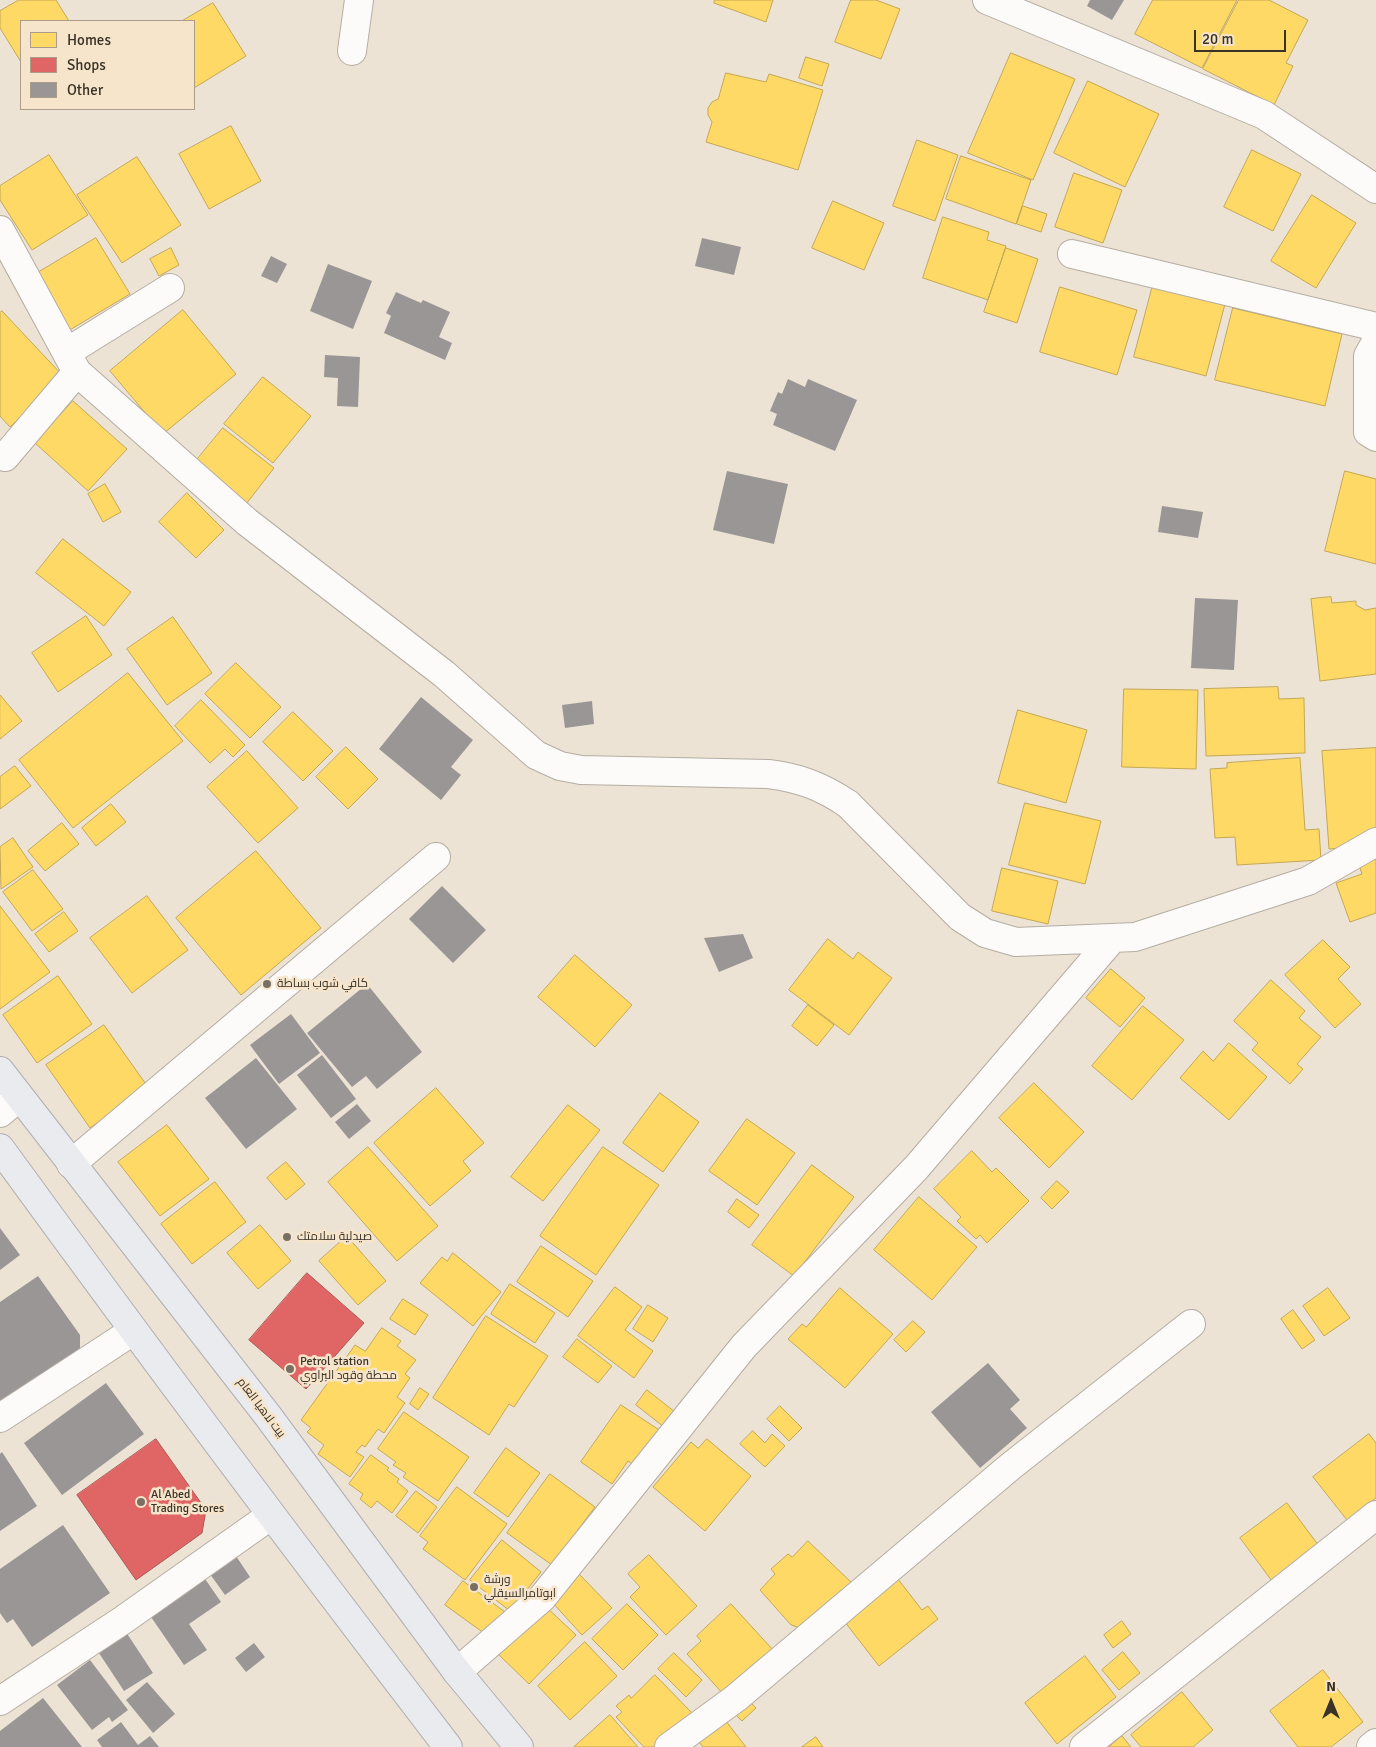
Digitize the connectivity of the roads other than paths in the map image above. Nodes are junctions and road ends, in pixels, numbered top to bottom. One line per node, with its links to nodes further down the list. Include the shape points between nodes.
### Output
1 (359, 0): 3 (street)
2 (988, 0): 4 (street, via 1264,115)
3 (352, 51)
4 (1376, 189)
5 (0, 230): 10 (street)
6 (1072, 254): 8 (street)
7 (170, 288): 10 (street)
8 (1376, 328)
9 (1376, 342): 11 (street, via 1368,356 1368,432)
10 (72, 362): 12 (street); 15 (street, via 247,522 444,674 536,755 560,766 581,770 768,774 805,781 848,804 960,917 985,933 1016,942)
11 (1376, 437)
12 (5, 457)
13 (1376, 842): 15 (street, via 1308,881 1135,938)
14 (436, 856): 19 (street)
15 (1112, 938): 25 (street, via 916,1168 744,1346 542,1598)
16 (0, 1071): 17 (main road, بيت لاهيا العام)
17 (10, 1105): 19 (main road, بيت لاهيا العام)
18 (0, 1148): 21 (main road)
19 (71, 1164): 25 (main road, بيت لاهيا العام, via 268,1416)
20 (1191, 1324): 30 (street, via 1011,1466 736,1698)
21 (133, 1331): 22 (street); 24 (main road)
22 (0, 1418)
23 (1376, 1515): 31 (street)
24 (270, 1516): 26 (street, via 123,1620); 28 (main road)
25 (458, 1672): 29 (main road, بيت لاهيا العام)
26 (0, 1701)
27 (1376, 1743): 32 (street)
28 (448, 1747)
29 (519, 1747)
30 (669, 1747)
31 (1084, 1747)
32 (1370, 1747)

